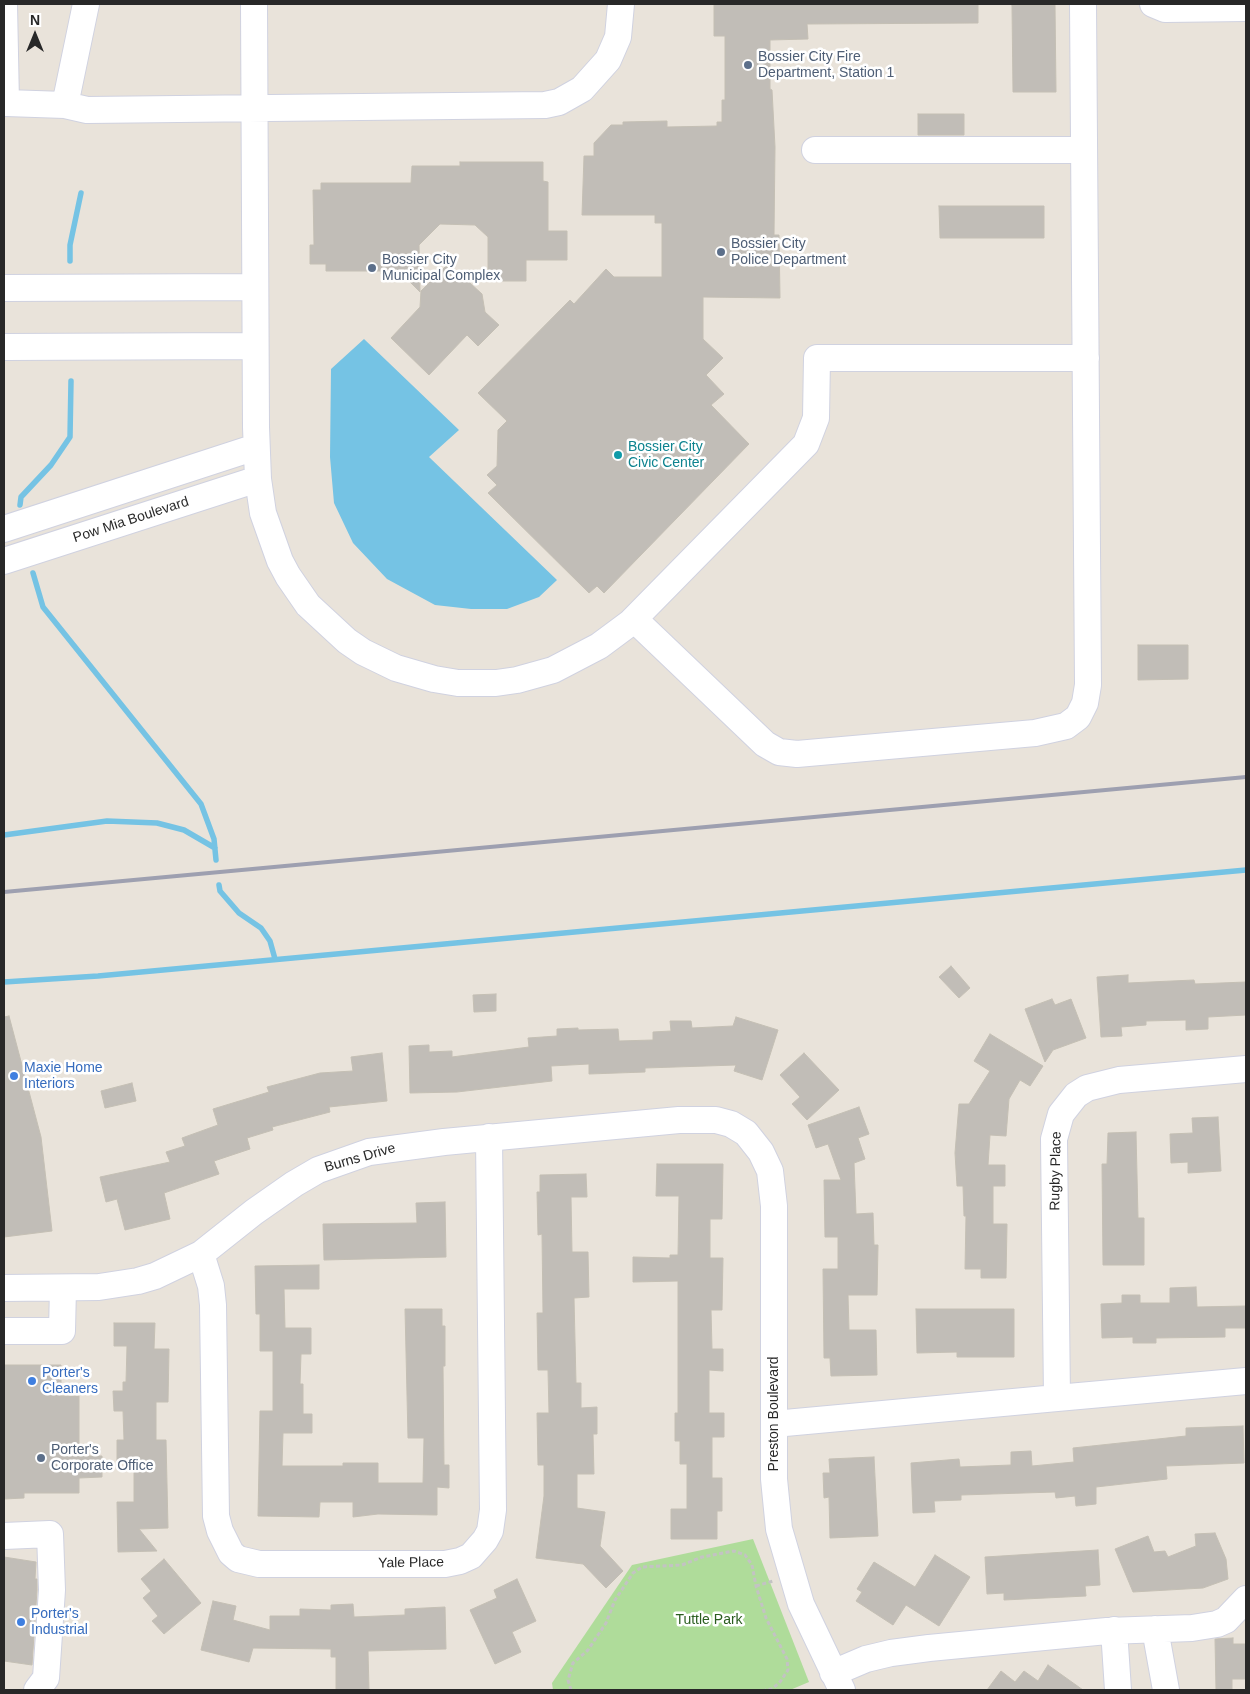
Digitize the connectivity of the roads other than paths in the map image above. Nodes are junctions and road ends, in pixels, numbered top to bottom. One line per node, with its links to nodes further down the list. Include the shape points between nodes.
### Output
1 (4, 4): 8 (street, via 6,103)
2 (86, 4): 8 (street)
3 (254, 4): 9 (street)
4 (621, 4): 9 (street, via 618,37 608,60 582,89 559,102 529,107)
5 (1083, 4): 11 (street)
6 (1153, 4): 7 (street, via 1165,9)
7 (1246, 8)
8 (65, 105): 9 (street, via 87,110)
9 (255, 109): 12 (street)
10 (815, 150): 11 (street)
11 (1084, 150): 16 (street)
12 (255, 287): 13 (street); 14 (street)
13 (4, 288)
14 (256, 346): 15 (street); 17 (street)
15 (4, 347)
16 (1086, 358): 23 (street, via 817,358 816,418 806,444); 23 (street, via 1088,685 1081,711 1066,726 1035,733 797,754 779,752 765,744)
17 (256, 447): 18 (street); 19 (street)
18 (258, 479): 21 (street, Pow Mia Boulevard); 23 (street, via 263,513 273,544 288,576 308,605 347,641 396,668 458,683 517,680 553,670 585,656)
19 (90, 502): 20 (street); 21 (street)
20 (4, 529)
21 (98, 531): 22 (street, Pow Mia Boulevard)
22 (4, 562)
23 (634, 619)
24 (1246, 1069): 32 (street, Rugby Place, via 1102,1083 1076,1095 1061,1114 1054,1139)
25 (746, 1133): 26 (street, Burns Drive, via 716,1120 700,1119); 33 (street, Preston Boulevard, via 761,1152 770,1171 774,1206)
26 (489, 1137): 27 (street, Burns Drive, via 397,1147 343,1160 318,1170 276,1195); 27 (street, Yale Place, via 493,1510 486,1540 471,1556 460,1561 445,1564 260,1564 238,1559 231,1553 216,1516 213,1305)
27 (201, 1254): 29 (street, Burns Drive, via 138,1281)
28 (4, 1288): 29 (street, Burns Drive)
29 (63, 1288): 30 (street, via 62,1331)
30 (4, 1331)
31 (1246, 1381): 32 (street)
32 (1057, 1398): 33 (street)
33 (774, 1424): 38 (street, Preston Boulevard, via 774,1479 779,1529 801,1604)
34 (4, 1536): 39 (street, via 50,1534 52,1590 46,1678)
35 (1246, 1599): 36 (street, via 1226,1620 1217,1624)
36 (1156, 1629): 37 (street); 41 (street)
37 (1114, 1630): 38 (street, via 891,1653 866,1659); 40 (street)
38 (838, 1682)
39 (37, 1690)
40 (1118, 1690)
41 (1166, 1690)

